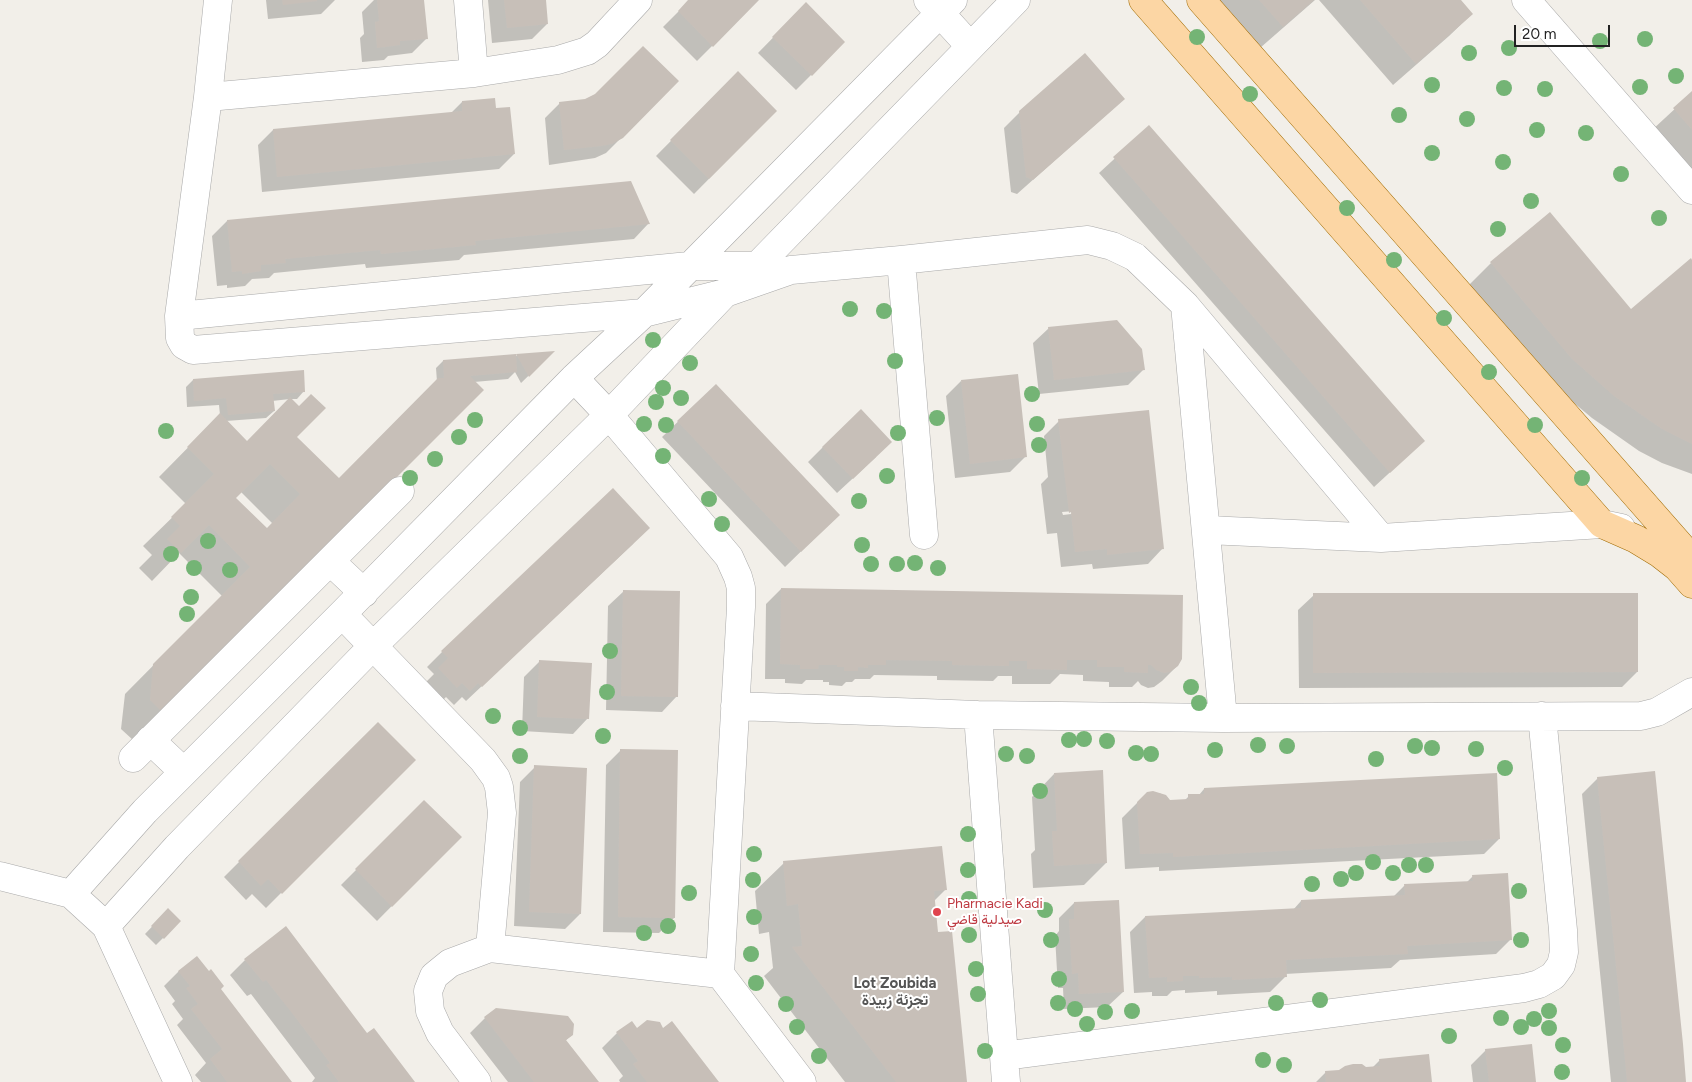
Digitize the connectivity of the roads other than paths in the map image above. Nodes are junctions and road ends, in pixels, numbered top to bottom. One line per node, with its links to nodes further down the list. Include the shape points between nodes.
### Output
1 (218, 0): 11 (street)
2 (468, 0): 10 (street)
3 (638, 0): 10 (street, via 587,51 558,60)
4 (1016, 0): 9 (street)
5 (1143, 0): 24 (main road)
6 (1201, 0): 28 (main road)
7 (1526, 0): 12 (street)
8 (940, 4): 9 (street); 15 (street)
9 (970, 46): 14 (street)
10 (474, 73): 11 (street)
11 (208, 97): 20 (street)
12 (1692, 190)
13 (901, 260): 16 (street); 18 (street, via 1088,240 1112,246 1135,257); 26 (street)
14 (758, 265): 15 (street); 16 (street); 17 (street)
15 (689, 266): 19 (street); 20 (street)
16 (792, 270): 17 (street)
17 (725, 293): 19 (street); 22 (street)
18 (1185, 304): 25 (street); 27 (street)
19 (644, 313): 20 (street, via 193,350 181,342); 21 (street)
20 (179, 316)
21 (574, 378): 22 (street); 31 (street)
22 (609, 415): 33 (street); 35 (street, via 734,566 741,588)
23 (400, 491): 29 (street)
24 (1602, 524): 27 (street); 28 (street); 30 (main road, via 1659,553 1678,567)
25 (1207, 530): 27 (street); 38 (street)
26 (924, 535)
27 (1381, 538)
28 (1688, 548)
29 (330, 561): 31 (street); 39 (street, via 142,749)
30 (1692, 584)
31 (364, 593): 32 (street)
32 (342, 614): 33 (street); 39 (street)
33 (374, 646): 42 (street, via 177,847); 43 (street, via 483,760 499,787 502,813)
34 (1692, 692): 37 (street, via 1657,712 1641,716)
35 (735, 706): 36 (street); 44 (street)
36 (978, 716): 38 (street); 45 (street)
37 (1542, 716): 38 (street); 45 (street, via 1564,945 1561,966 1553,976 1538,984 1516,989)
38 (1223, 718)
39 (184, 772): 41 (street, via 144,811)
40 (0, 876): 41 (street)
41 (71, 894): 42 (street)
42 (106, 926): 46 (street)
43 (490, 948): 44 (street); 47 (street, via 450,963 434,976 428,991 430,1011 440,1033)
44 (720, 974): 48 (street)
45 (1005, 1069)
46 (178, 1082)
47 (477, 1082)
48 (802, 1082)

